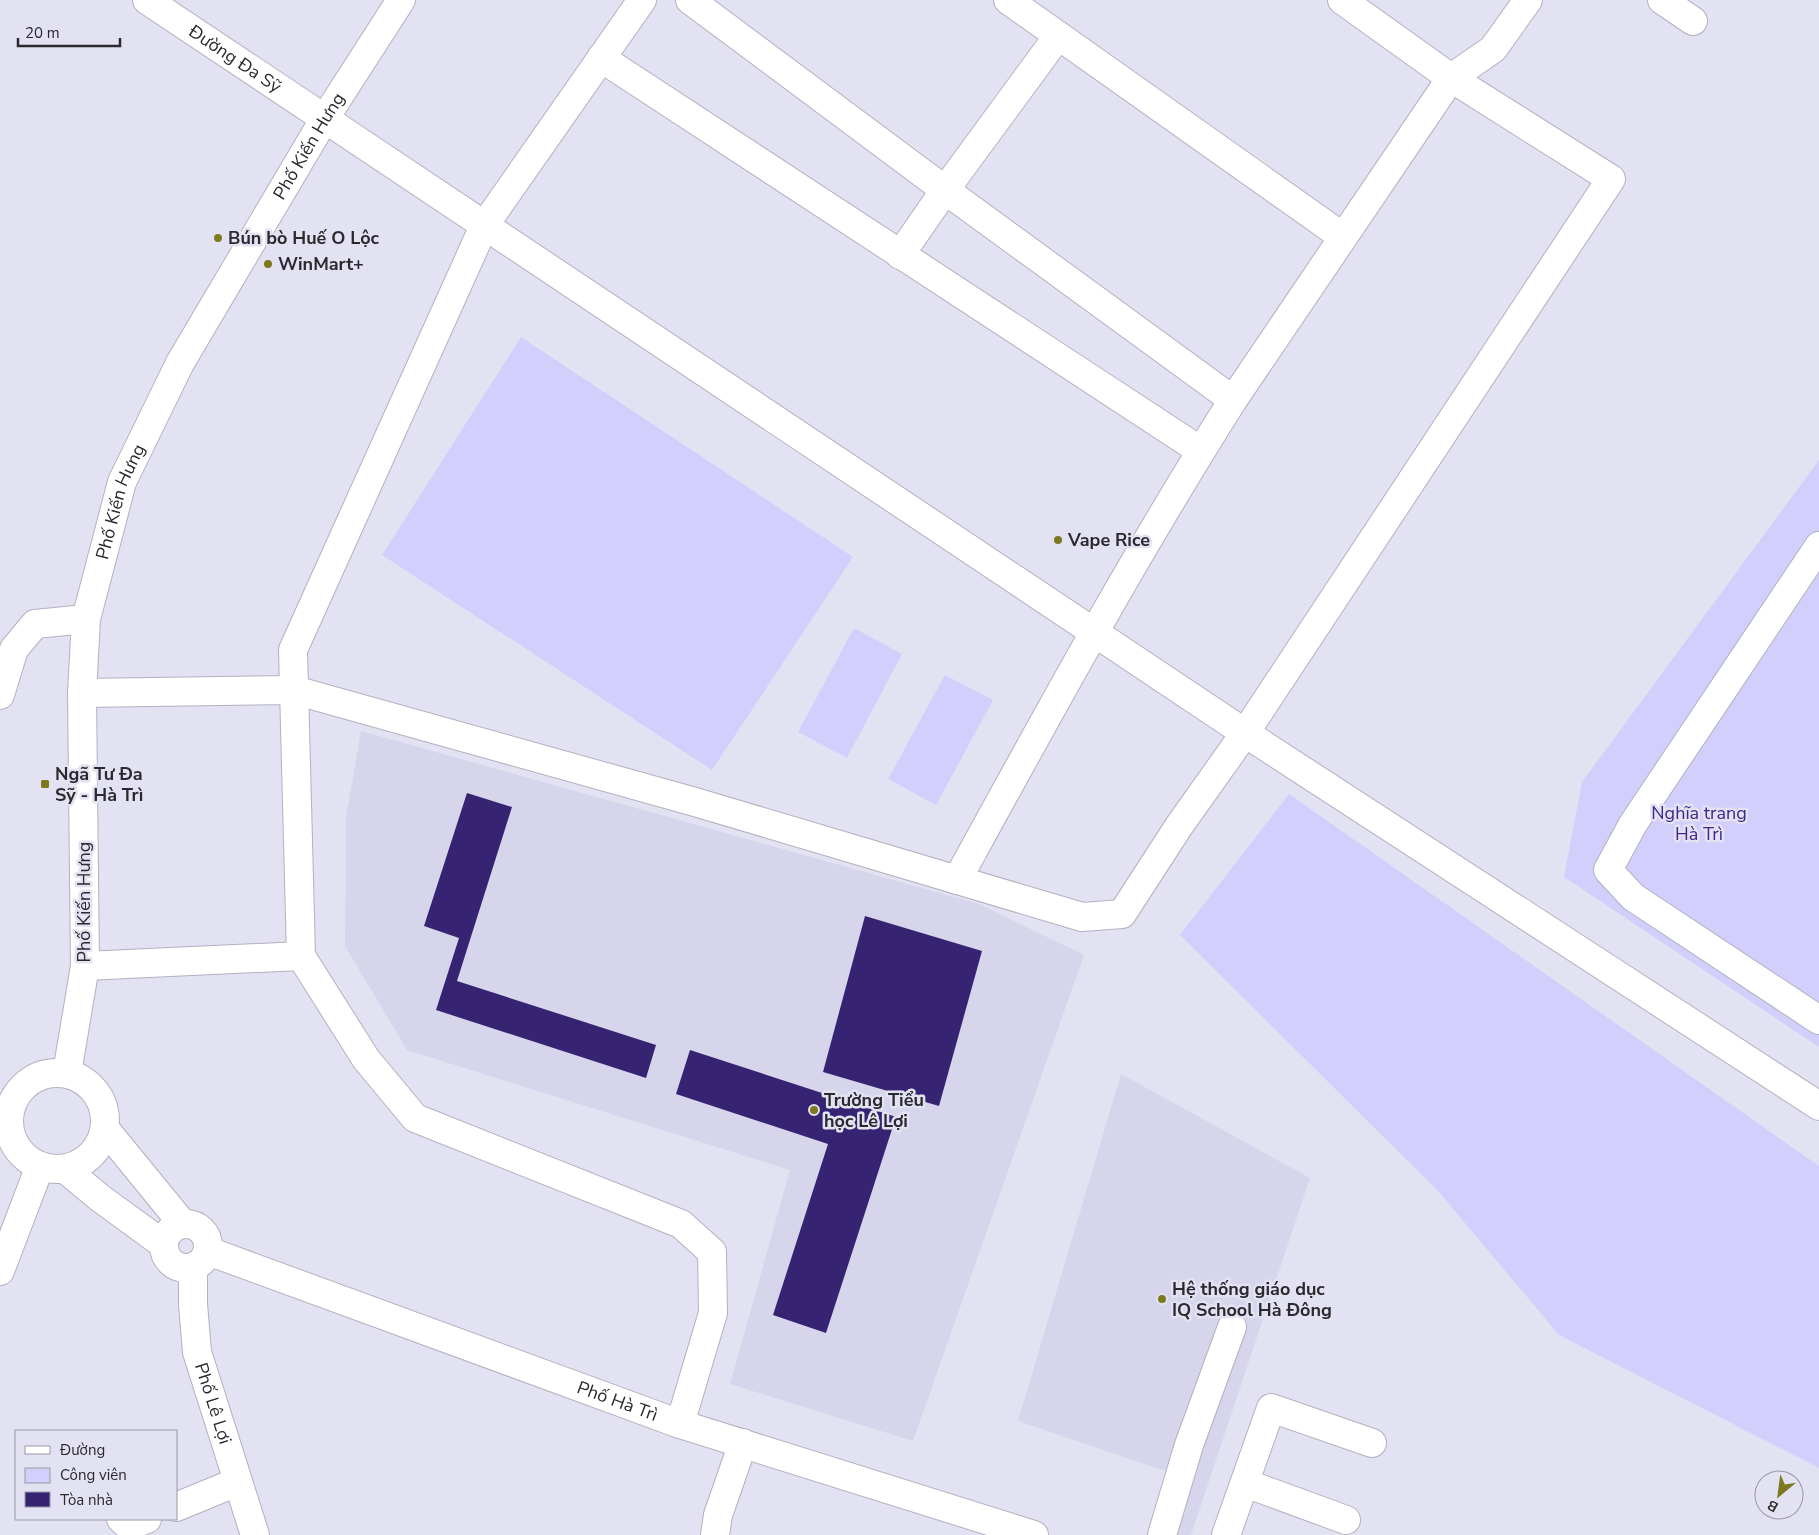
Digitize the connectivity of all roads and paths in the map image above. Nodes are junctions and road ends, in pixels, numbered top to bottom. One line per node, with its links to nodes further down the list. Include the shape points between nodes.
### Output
1 (146, 0): 13 (street, Đường Đa Sỹ)
2 (401, 0): 13 (street, Phố Kiến Hưng)
3 (642, 0): 11 (street)
4 (690, 0): 14 (street)
5 (1008, 0): 10 (street)
6 (1342, 0): 12 (street)
7 (1528, 0): 12 (street, via 1493,49)
8 (1662, 0): 9 (street)
9 (1693, 21)
10 (1058, 36): 14 (street); 16 (street)
11 (601, 58): 15 (street); 17 (street)
12 (1451, 78): 16 (street); 26 (street, via 1611,179)
13 (325, 118): 15 (street, Đường Đa Sỹ); 21 (street, Phố Kiến Hưng, via 180,363 122,482)
14 (945, 190): 17 (street); 18 (street)
15 (484, 226): 22 (street, Đường Đa Sỹ); 23 (street, via 293,650)
16 (1343, 237): 18 (street)
17 (900, 255): 19 (street)
18 (1233, 400): 19 (street)
19 (1201, 451): 22 (street)
20 (1819, 546): 30 (street, via 1633,824 1608,870 1633,897)
21 (86, 619): 24 (street, Phố Kiến Hưng); 25 (street, via 35,624 14,649)
22 (1093, 632): 26 (street, Đường Đa Sỹ); 27 (street)
23 (294, 690): 24 (street); 27 (street, via 692,812); 28 (street)
24 (82, 693): 29 (street, Phố Kiến Hưng)
25 (0, 695)
26 (1245, 733): 27 (street, via 1122,914 1082,917); 33 (street, Đường Đa Sỹ)
27 (957, 880)
28 (301, 956): 29 (street); 41 (street, via 366,1059 415,1118 681,1224 712,1252 713,1313)
29 (85, 966): 31 (street, Phố Kiến Hưng)
30 (1819, 1020)
31 (68, 1073): 32 (street, via 40,1075); 34 (street, via 95,1090 103,1105)
32 (5, 1103): 35 (street, via 10,1135 16,1148 26,1159)
33 (1819, 1106)
34 (106, 1130): 35 (street, via 88,1160 77,1166); 36 (street)
35 (52, 1168): 37 (street); 39 (street)
36 (182, 1223): 37 (street, via 169,1230); 38 (street, via 196,1225 206,1236)
37 (163, 1244): 38 (street, via 172,1264 186,1268)
38 (200, 1259): 41 (street, Phố Hà Trì); 44 (street, Phố Lê Lợi, via 193,1304 197,1352)
39 (0, 1272)
40 (1232, 1327): 54 (street, via 1189,1445)
41 (680, 1424): 42 (street, Phố Hà Trì)
42 (743, 1443): 50 (street, Phố Hà Trì); 52 (street, via 718,1515)
43 (1372, 1443): 45 (street, via 1271,1408)
44 (237, 1482): 46 (street); 51 (street, Phố Lê Lợi)
45 (1245, 1483): 49 (street); 55 (street)
46 (178, 1506)
47 (122, 1520): 48 (street, via 129,1526)
48 (144, 1520)
49 (1346, 1520)
50 (988, 1528): 53 (street, Phố Hà Trì)
51 (255, 1535)
52 (715, 1535)
53 (1034, 1535)
54 (1162, 1535)
55 (1226, 1535)

